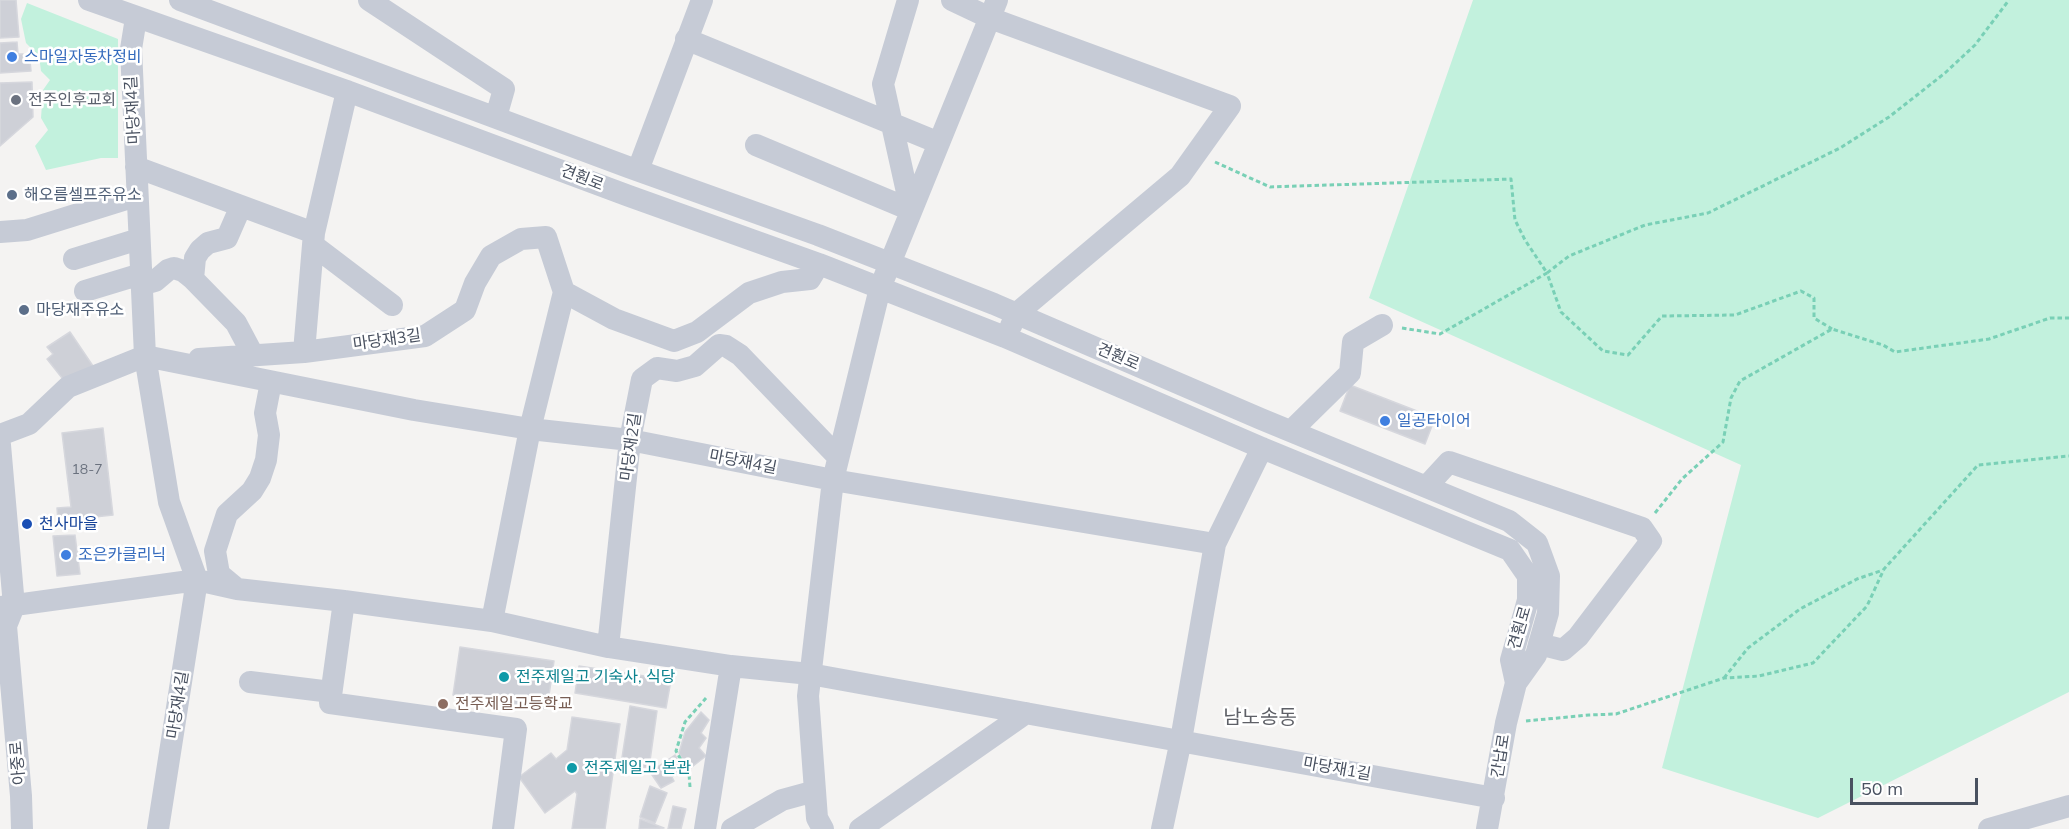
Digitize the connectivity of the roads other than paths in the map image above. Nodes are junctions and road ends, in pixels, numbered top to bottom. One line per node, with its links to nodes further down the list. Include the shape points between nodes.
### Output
1 (89, 0): 8 (street, 견훤로)
2 (180, 0): 11 (street, 견훤로)
3 (369, 0): 11 (street, via 504,88)
4 (702, 0): 9 (street)
5 (908, 0): 12 (street, via 883,84)
6 (952, 0): 7 (street)
7 (993, 9): 13 (street); 32 (street, via 1230,106 1180,176)
8 (136, 18): 10 (street, 견훤로); 15 (street, 마당재4길, via 130,49)
9 (686, 39): 12 (street); 16 (street)
10 (347, 91): 22 (street); 24 (street, 견훤로)
11 (496, 117): 16 (street, 견훤로)
12 (890, 123): 13 (street); 19 (street)
13 (939, 143): 19 (street)
14 (756, 145): 19 (street)
15 (136, 167): 17 (street, 마당재4길); 18 (street, 마당재4길)
16 (638, 170): 25 (street, 견훤로)
17 (136, 196): 20 (street, via 27,230); 21 (street, 마당재4길)
18 (241, 206): 22 (street, 마당재4길); 27 (street, via 227,238 208,243 200,250 195,258)
19 (911, 210): 25 (street)
20 (0, 232)
21 (139, 239): 23 (street); 26 (street, 마당재4길)
22 (313, 239): 31 (street, 마당재4길); 35 (street)
23 (74, 259)
24 (819, 264): 28 (street, 견훤로); 30 (street, via 810,279 782,282 749,293 697,332 674,341 614,320)
25 (890, 264): 28 (street); 32 (street, 견훤로)
26 (141, 279): 27 (street, via 155,281 174,268); 29 (street); 37 (street, 마당재4길)
27 (194, 279): 36 (street, via 236,323)
28 (880, 288): 34 (street, 견훤로); 46 (street)
29 (85, 291)
30 (564, 292): 35 (street, 마당재3길, via 546,237 521,239 491,256 465,310 425,336); 40 (street)
31 (392, 305)
32 (1016, 314): 34 (street); 41 (street, 견훤로)
33 (1382, 324): 41 (street, via 1353,342 1350,373)
34 (1005, 337): 45 (street, 견훤로)
35 (304, 352): 36 (street)
36 (253, 355): 38 (street)
37 (146, 356): 38 (street, 마당재4길); 42 (street, via 68,387 29,424); 50 (street, 마당재4길, via 169,502)
38 (177, 361): 39 (street, 마당재4길)
39 (272, 382): 40 (street, 마당재4길); 51 (street, via 265,413 269,435 266,460 260,478 252,491 227,513 215,551 219,574)
40 (530, 429): 43 (street, 마당재4길); 54 (street)
41 (1291, 431): 48 (street, 견훤로)
42 (0, 435)
43 (630, 440): 46 (street, 마당재2길, via 642,379 657,368 676,371 695,366 719,345 740,355); 47 (street, 마당재4길); 56 (street, 마당재2길)
44 (0, 445): 53 (street, 아중로)
45 (1262, 448): 49 (street); 60 (street, 견훤로, via 1510,550 1528,576 1528,600 1511,660)
46 (838, 457): 47 (street)
47 (833, 480): 49 (street, 마당재4길); 58 (street)
48 (1426, 487): 55 (street, 견훤로, via 1509,521 1537,543 1549,576 1548,613); 55 (street, via 1449,462 1642,528 1651,541 1578,637 1563,650)
49 (1215, 544): 63 (street)
50 (197, 580): 51 (street); 53 (street); 68 (street, 마당재4길)
51 (237, 589): 52 (street)
52 (344, 601): 54 (street); 61 (street)
53 (5, 614): 67 (street, 아중로)
54 (492, 621): 56 (street)
55 (1539, 644): 60 (street, 견훤로, via 1536,655)
56 (608, 647): 57 (street)
57 (731, 666): 58 (street); 70 (street)
58 (810, 674): 62 (street); 64 (street)
59 (250, 682): 61 (street)
60 (1516, 683): 65 (street, 간납로)
61 (331, 692): 69 (street, via 330,703 516,729)
62 (1026, 714): 63 (street, 마당재1길); 73 (street)
63 (1181, 740): 65 (street, 마당재1길); 74 (street)
64 (815, 791): 71 (street, via 782,800); 72 (street, via 817,818)
65 (1494, 798): 75 (street, 간납로)
66 (2069, 806): 76 (street)
67 (22, 829)
68 (158, 829)
69 (503, 829)
70 (705, 829)
71 (732, 829)
72 (823, 829)
73 (860, 829)
74 (1162, 829)
75 (1487, 829)
76 (1989, 829)

